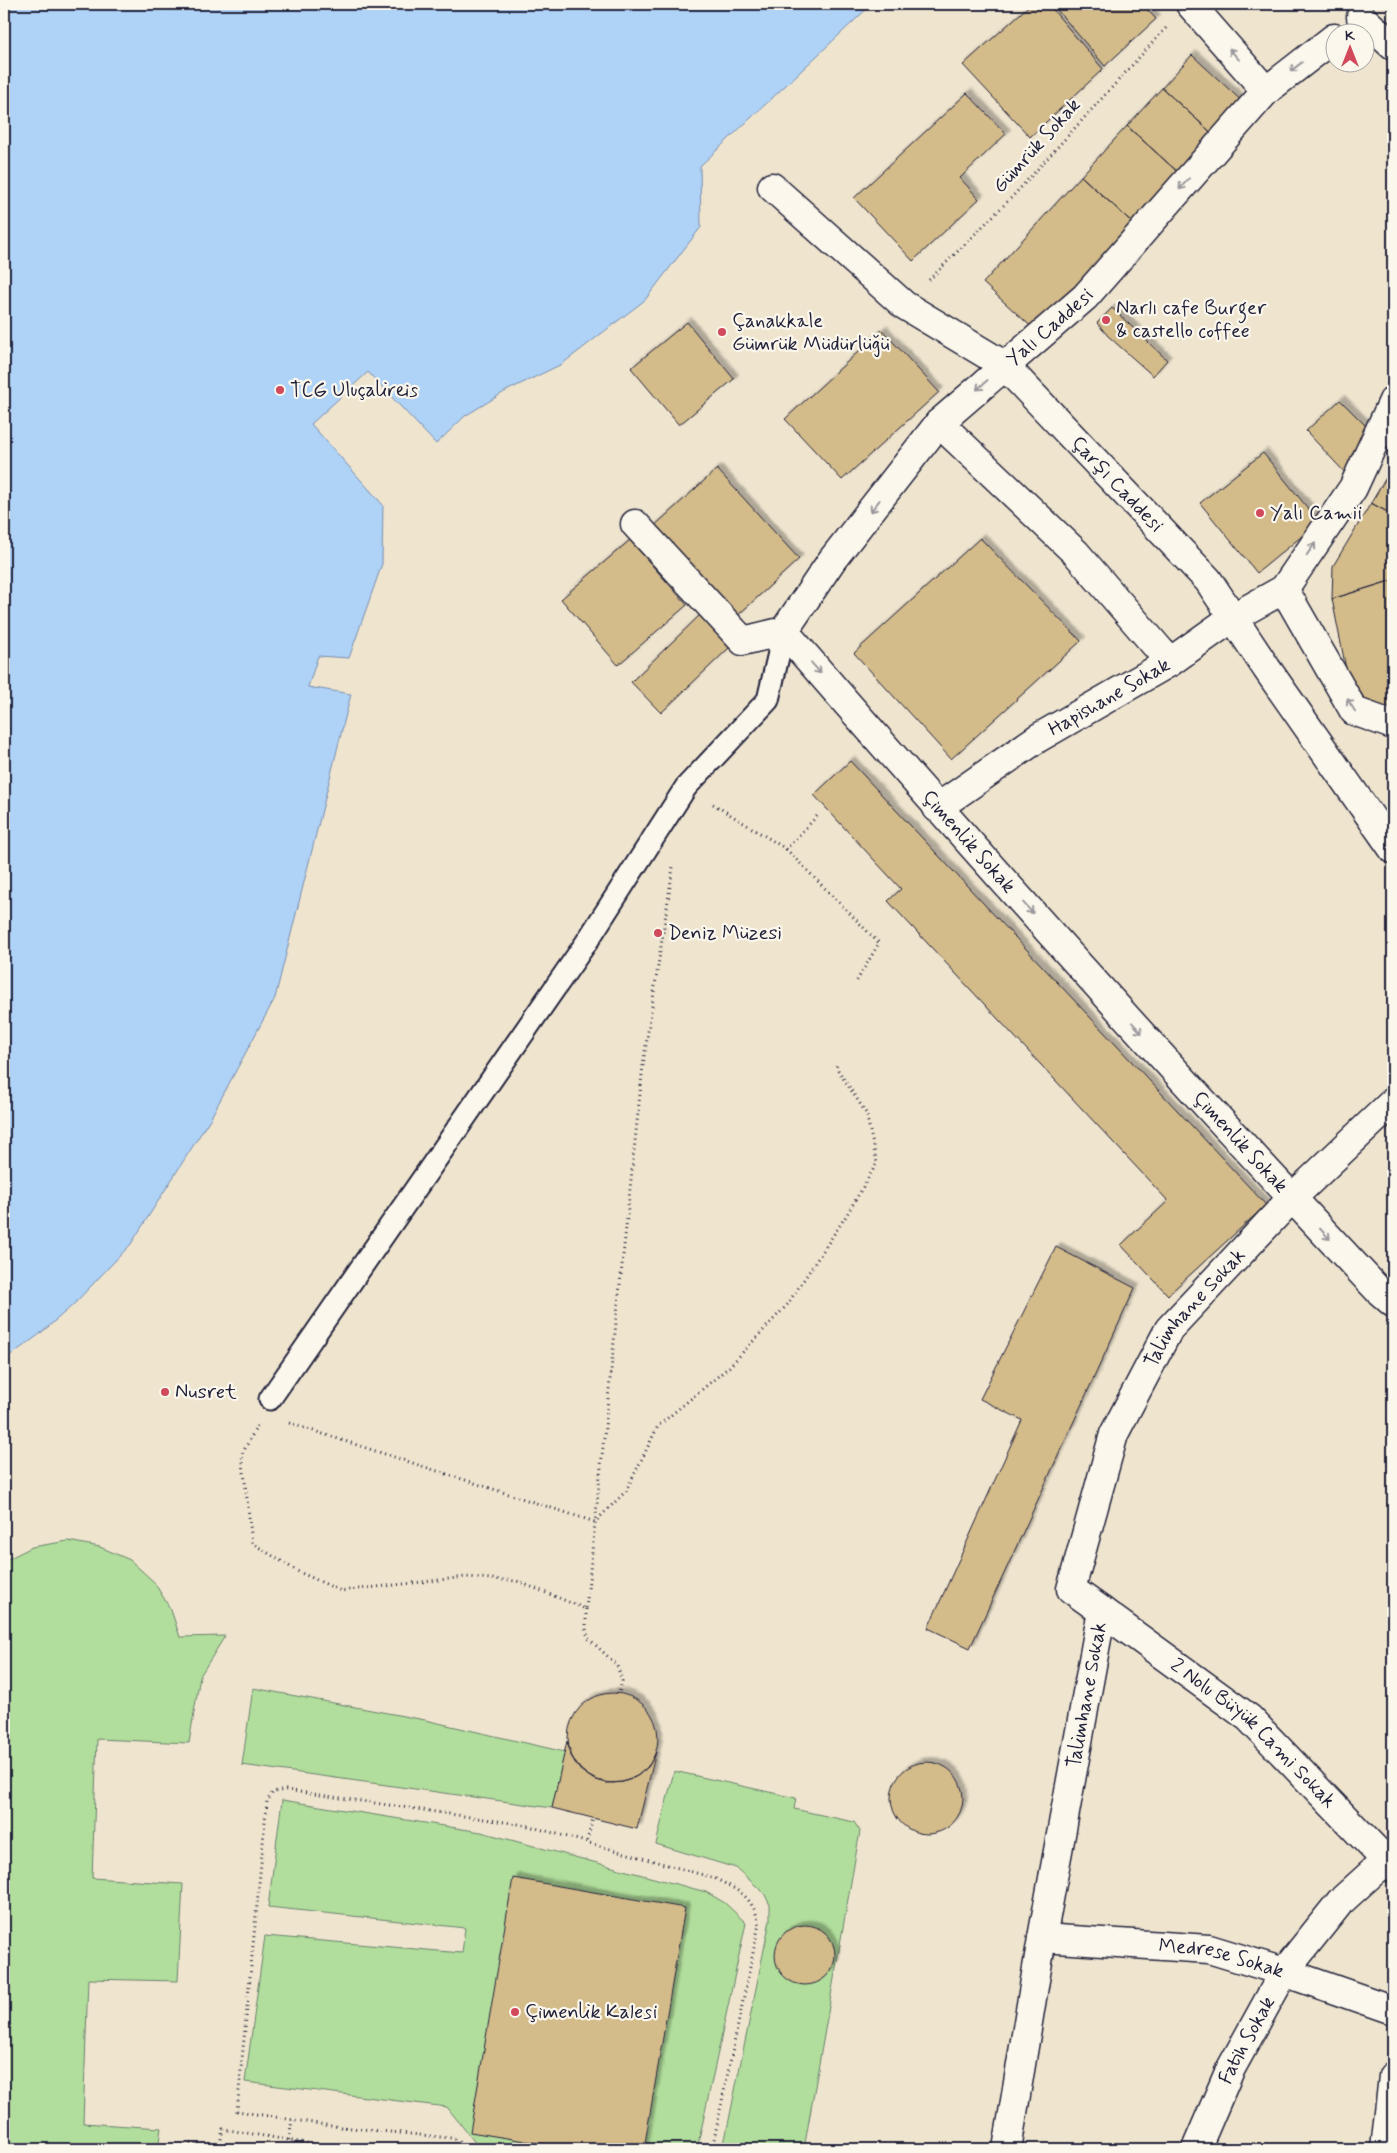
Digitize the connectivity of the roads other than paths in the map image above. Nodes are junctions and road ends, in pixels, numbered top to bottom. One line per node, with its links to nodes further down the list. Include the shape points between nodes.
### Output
1 (1190, 4): 5 (street, one-way to 1)
2 (1358, 18): 4 (street)
3 (1324, 46): 5 (street, Yalı Caddesi, one-way to 5)
4 (1393, 46)
5 (1266, 91): 7 (street, Yalı Caddesi, one-way to 7, via 1085,297)
6 (772, 187): 7 (street, Çarşı Caddesi, via 904,305)
7 (1004, 365): 9 (street, Yalı Caddesi, one-way to 9); 12 (street, Çarşı Caddesi, via 1208,580)
8 (1393, 400): 11 (street, one-way to 8, via 1353,488)
9 (939, 423): 13 (street, Yalı Caddesi, one-way to 13, via 832,560); 14 (street, via 1076,553)
10 (635, 524): 13 (street, via 742,641)
11 (1284, 589): 12 (street, Hapishane Sokak); 15 (street, one-way to 11, via 1354,711)
12 (1232, 618): 14 (street, Hapishane Sokak); 17 (street, Çarşı Caddesi)
13 (784, 631): 16 (street, Çimenlik Sokak, one-way to 16); 21 (lane, via 768,700 686,787 586,943)
14 (1170, 662): 16 (street, Hapishane Sokak, via 1038,738)
15 (1393, 725)
16 (937, 808): 19 (street, Çimenlik Sokak, one-way to 19)
17 (1393, 849)
18 (1393, 1102): 19 (street)
19 (1292, 1198): 20 (street, Çimenlik Sokak, one-way to 20); 22 (street, Talimhane Sokak, via 1169,1329 1114,1434 1071,1588)
20 (1393, 1303)
21 (270, 1399)
22 (1102, 1611): 23 (street, 2 Nolu Büyük Cami Sokak, via 1249,1718); 24 (street, Talimhane Sokak)
23 (1391, 1861): 25 (street, Fatih Sokak, via 1340,1902)
24 (1042, 1938): 25 (street, Medrese Sokak, via 1209,1949); 28 (street, Talimhane Sokak)
25 (1284, 1972): 26 (street, Medrese Sokak); 29 (street, Fatih Sokak, via 1230,2070)
26 (1393, 2010)
27 (1393, 2076): 30 (street)
28 (1007, 2149)
29 (1196, 2149)
30 (1385, 2149)

